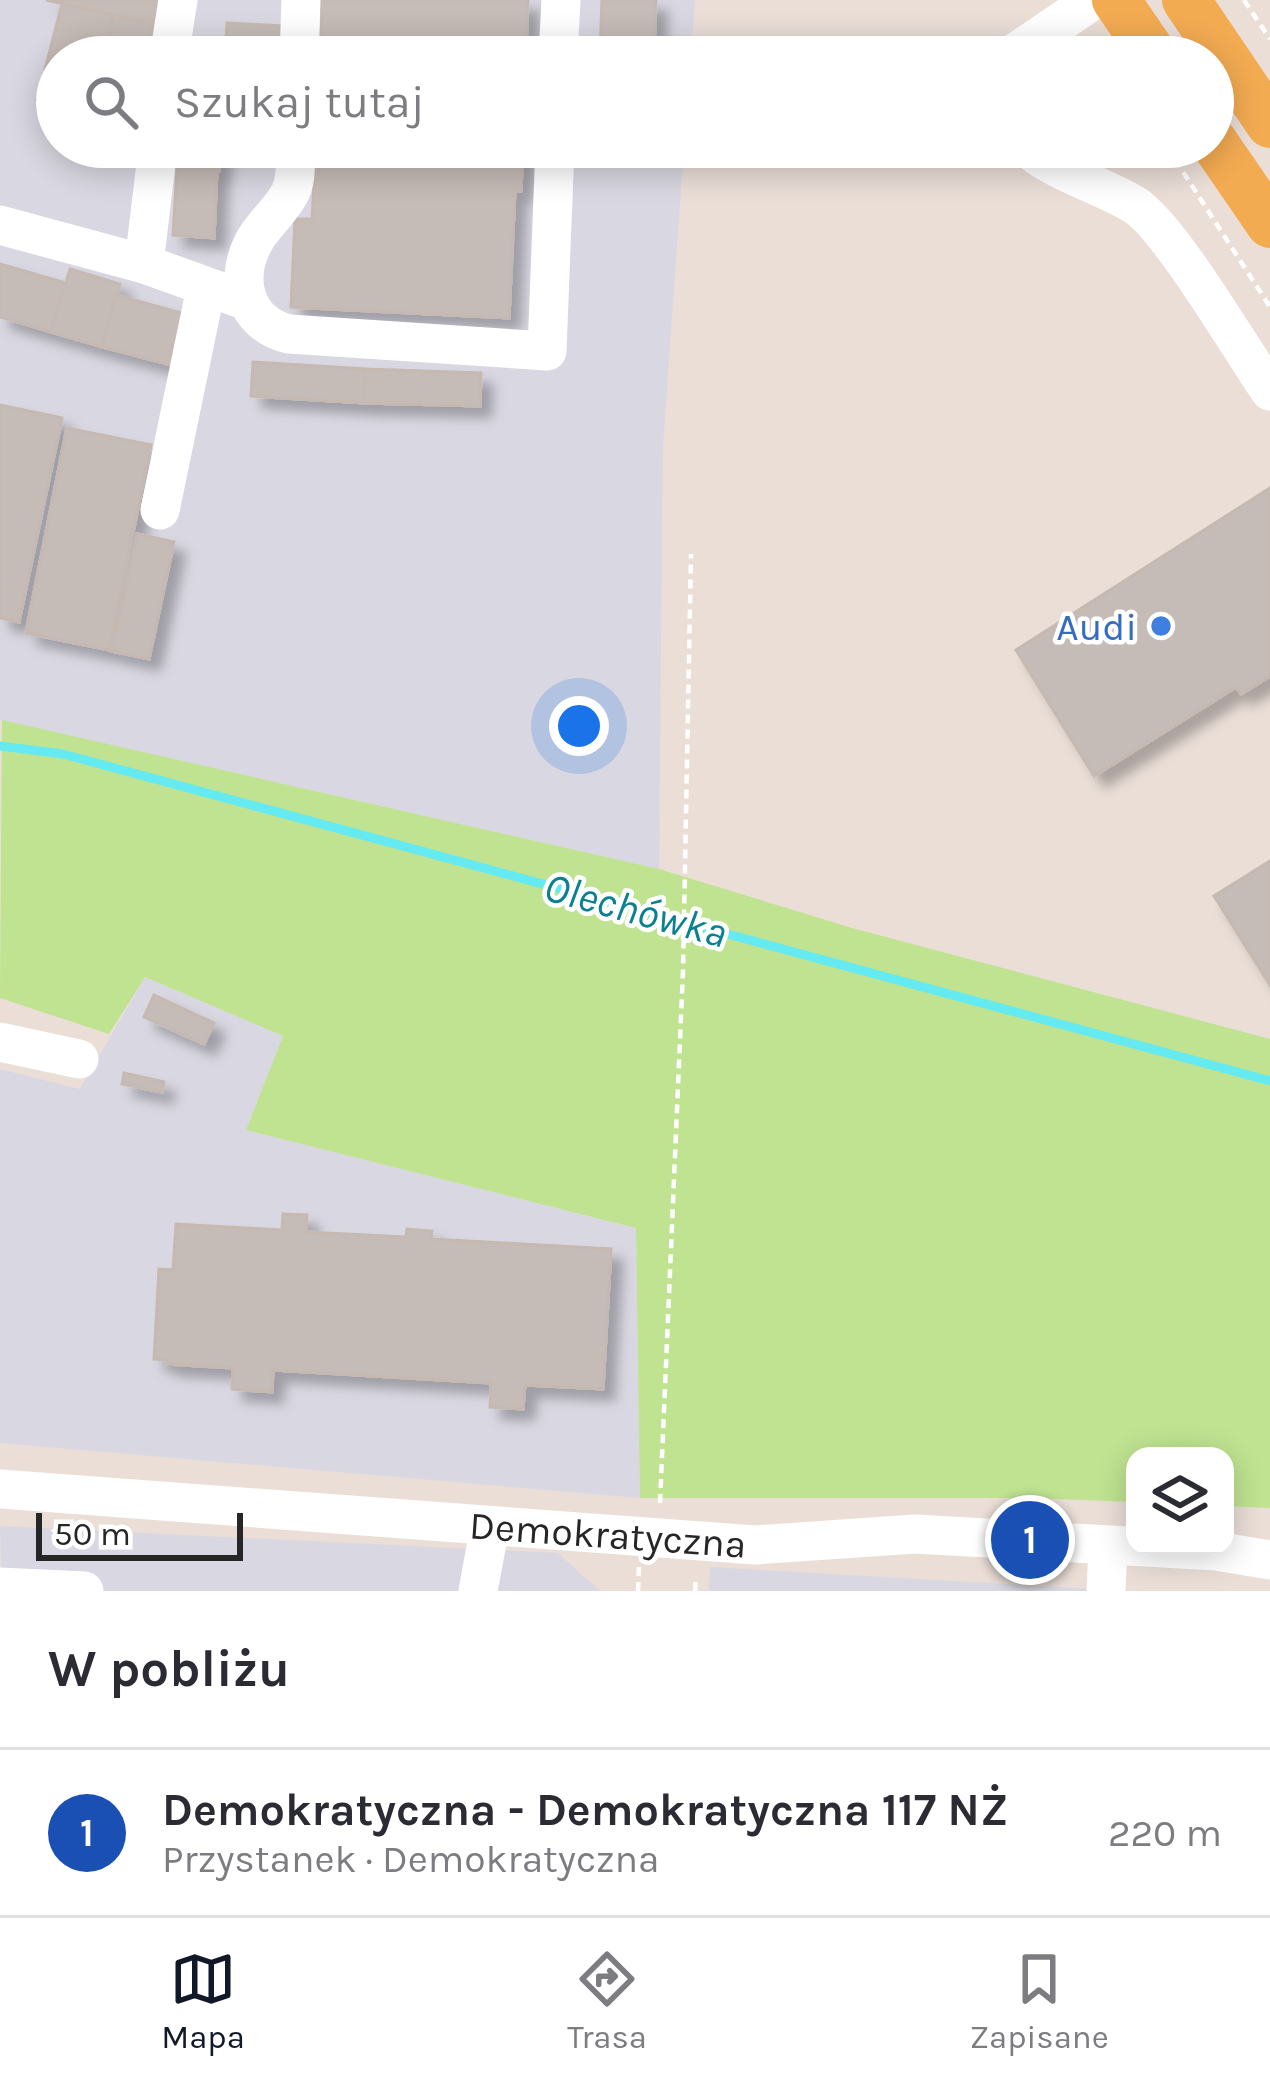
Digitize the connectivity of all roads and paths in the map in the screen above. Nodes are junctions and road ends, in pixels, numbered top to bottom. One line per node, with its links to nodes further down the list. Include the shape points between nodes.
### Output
1 (178, 0): 8 (street)
2 (301, 0): 9 (street)
3 (560, 0): 10 (street)
4 (1093, 0): 11 (street)
5 (1116, 0): 12 (main road)
6 (1186, 0): 13 (main road)
7 (1244, 0): 14 (path)
8 (172, 36)
9 (300, 36)
10 (559, 36)
11 (1040, 36)
12 (1141, 36)
13 (1210, 36)
14 (1270, 39)
15 (1234, 71): 16 (main road)
16 (1270, 124)
17 (155, 168): 25 (street)
18 (295, 168): 27 (street, via 290,194 250,249)
19 (554, 168): 27 (street, via 547,351 289,334 259,320)
20 (1054, 168): 29 (street, via 1135,205 1161,231)
21 (1181, 168): 28 (path)
22 (1232, 168): 23 (main road)
23 (1270, 224)
24 (0, 225): 25 (street)
25 (144, 264): 26 (street)
26 (206, 288): 27 (street); 30 (street)
27 (247, 301)
28 (1270, 307)
29 (1270, 392)
30 (160, 510)
31 (691, 554): 36 (path, via 661,1498 658,1519)
32 (0, 1042): 33 (street)
33 (79, 1059)
34 (0, 1489): 35 (street, Demokratyczna)
35 (490, 1526): 36 (street, Demokratyczna); 45 (street)
36 (640, 1537): 37 (street, Demokratyczna, via 789,1545 915,1534)
37 (1108, 1546): 39 (street, Demokratyczna); 46 (street)
38 (1270, 1546): 40 (street, Demokratyczna)
39 (1126, 1547)
40 (1234, 1549)
41 (1234, 1554): 42 (street, Demokratyczna)
42 (1270, 1560)
43 (0, 1587): 44 (street)
44 (84, 1591)
45 (478, 1591)
46 (1106, 1591)

